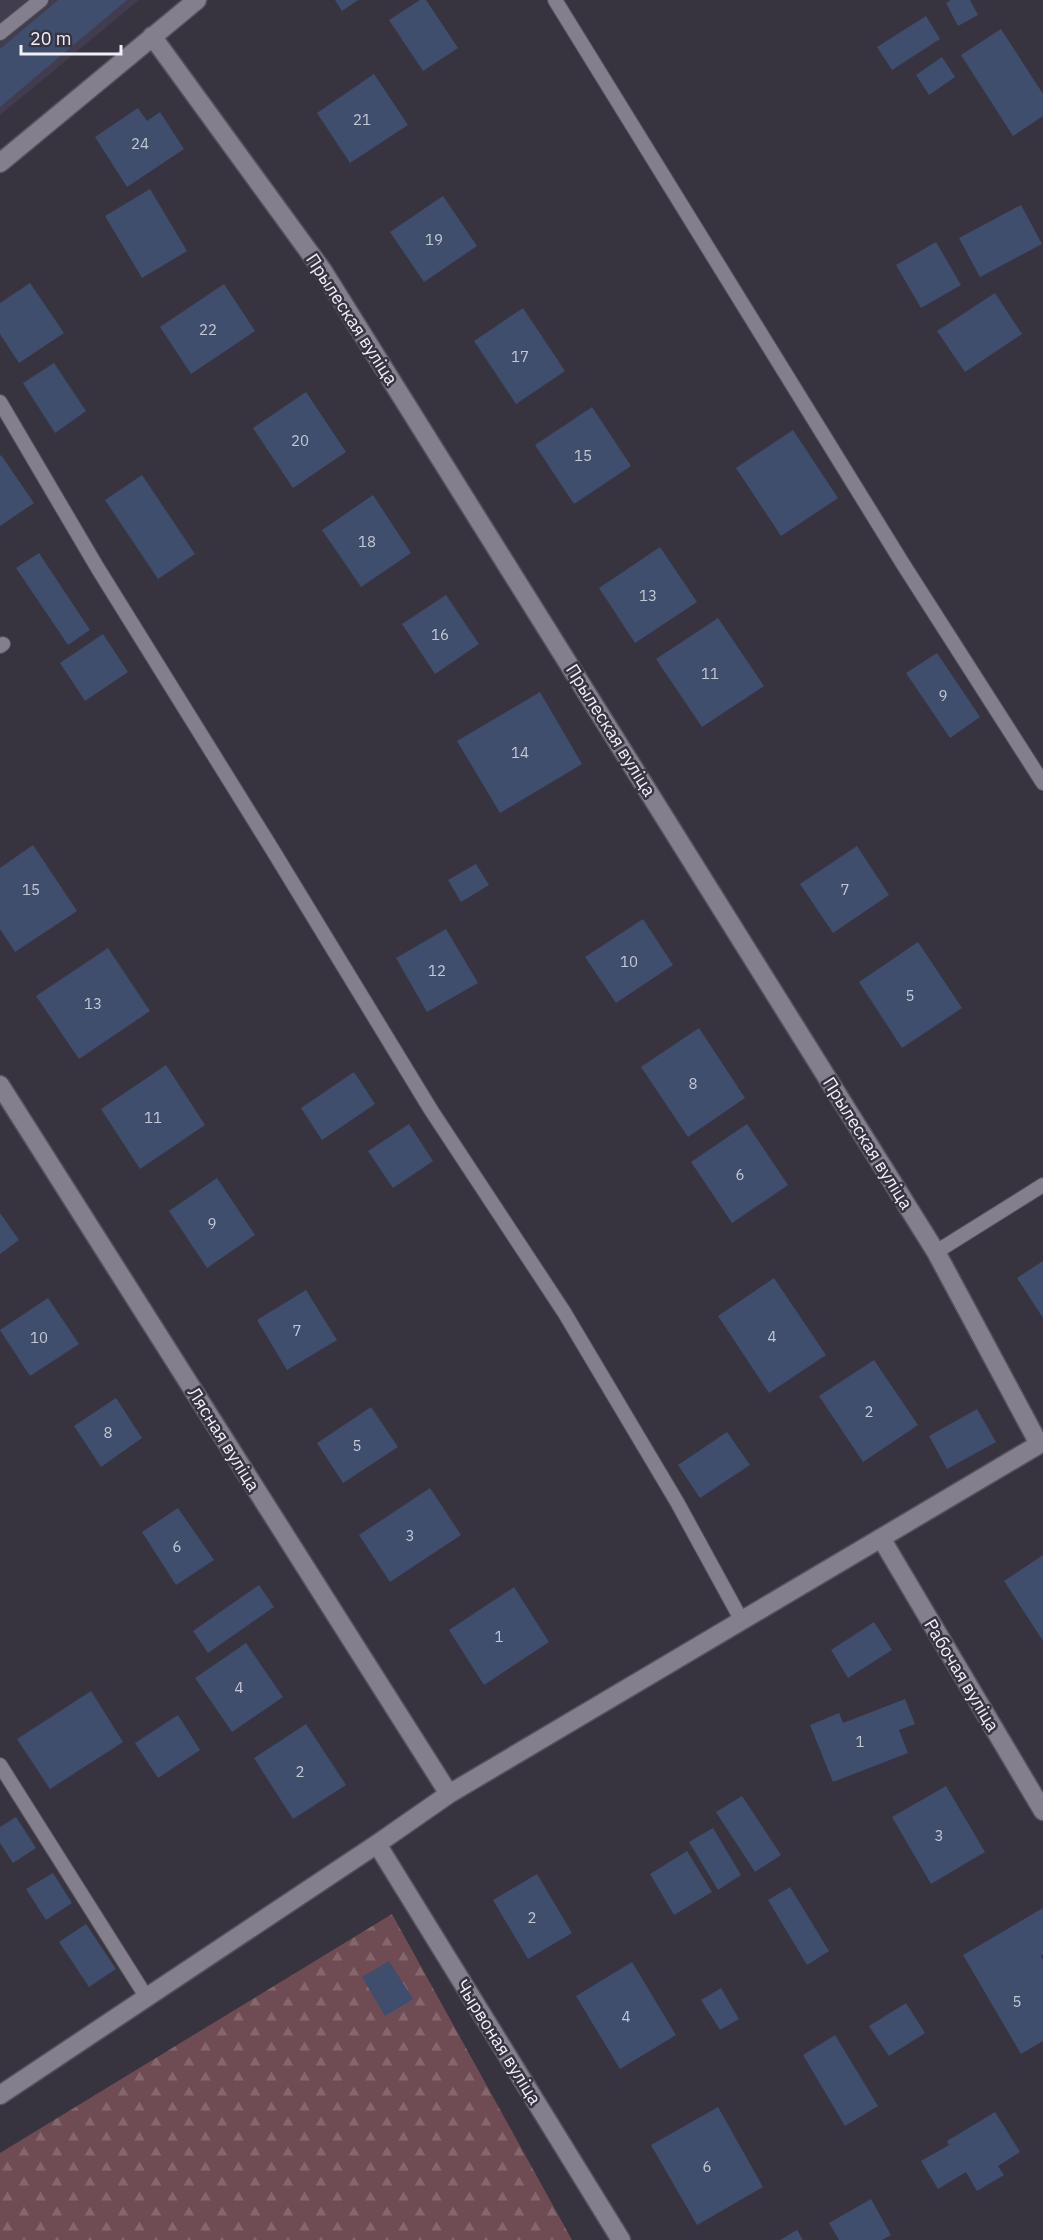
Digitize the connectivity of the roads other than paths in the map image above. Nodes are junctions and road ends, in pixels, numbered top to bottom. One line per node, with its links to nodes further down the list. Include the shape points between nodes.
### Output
1 (41, 0): 4 (lane)
2 (197, 0): 5 (street)
3 (555, 0): 8 (lane)
4 (0, 33)
5 (153, 36): 6 (street); 11 (street, Прылеская вуліца, via 323,271)
6 (0, 163)
7 (0, 402): 14 (lane, via 431,1110 564,1312)
8 (1043, 783)
9 (0, 1085): 16 (street, Лясная вуліца)
10 (1043, 1185): 11 (lane)
11 (936, 1252): 12 (street, Прылеская вуліца)
12 (1041, 1443): 13 (street)
13 (882, 1538): 14 (street); 17 (street, Рабочая вуліца)
14 (742, 1620): 16 (street)
15 (0, 1765): 19 (lane)
16 (449, 1794): 18 (street)
17 (1043, 1811)
18 (377, 1844): 19 (street); 21 (street, Чырвоная вуліца)
19 (147, 1998): 20 (street)
20 (0, 2095)
21 (621, 2240)

